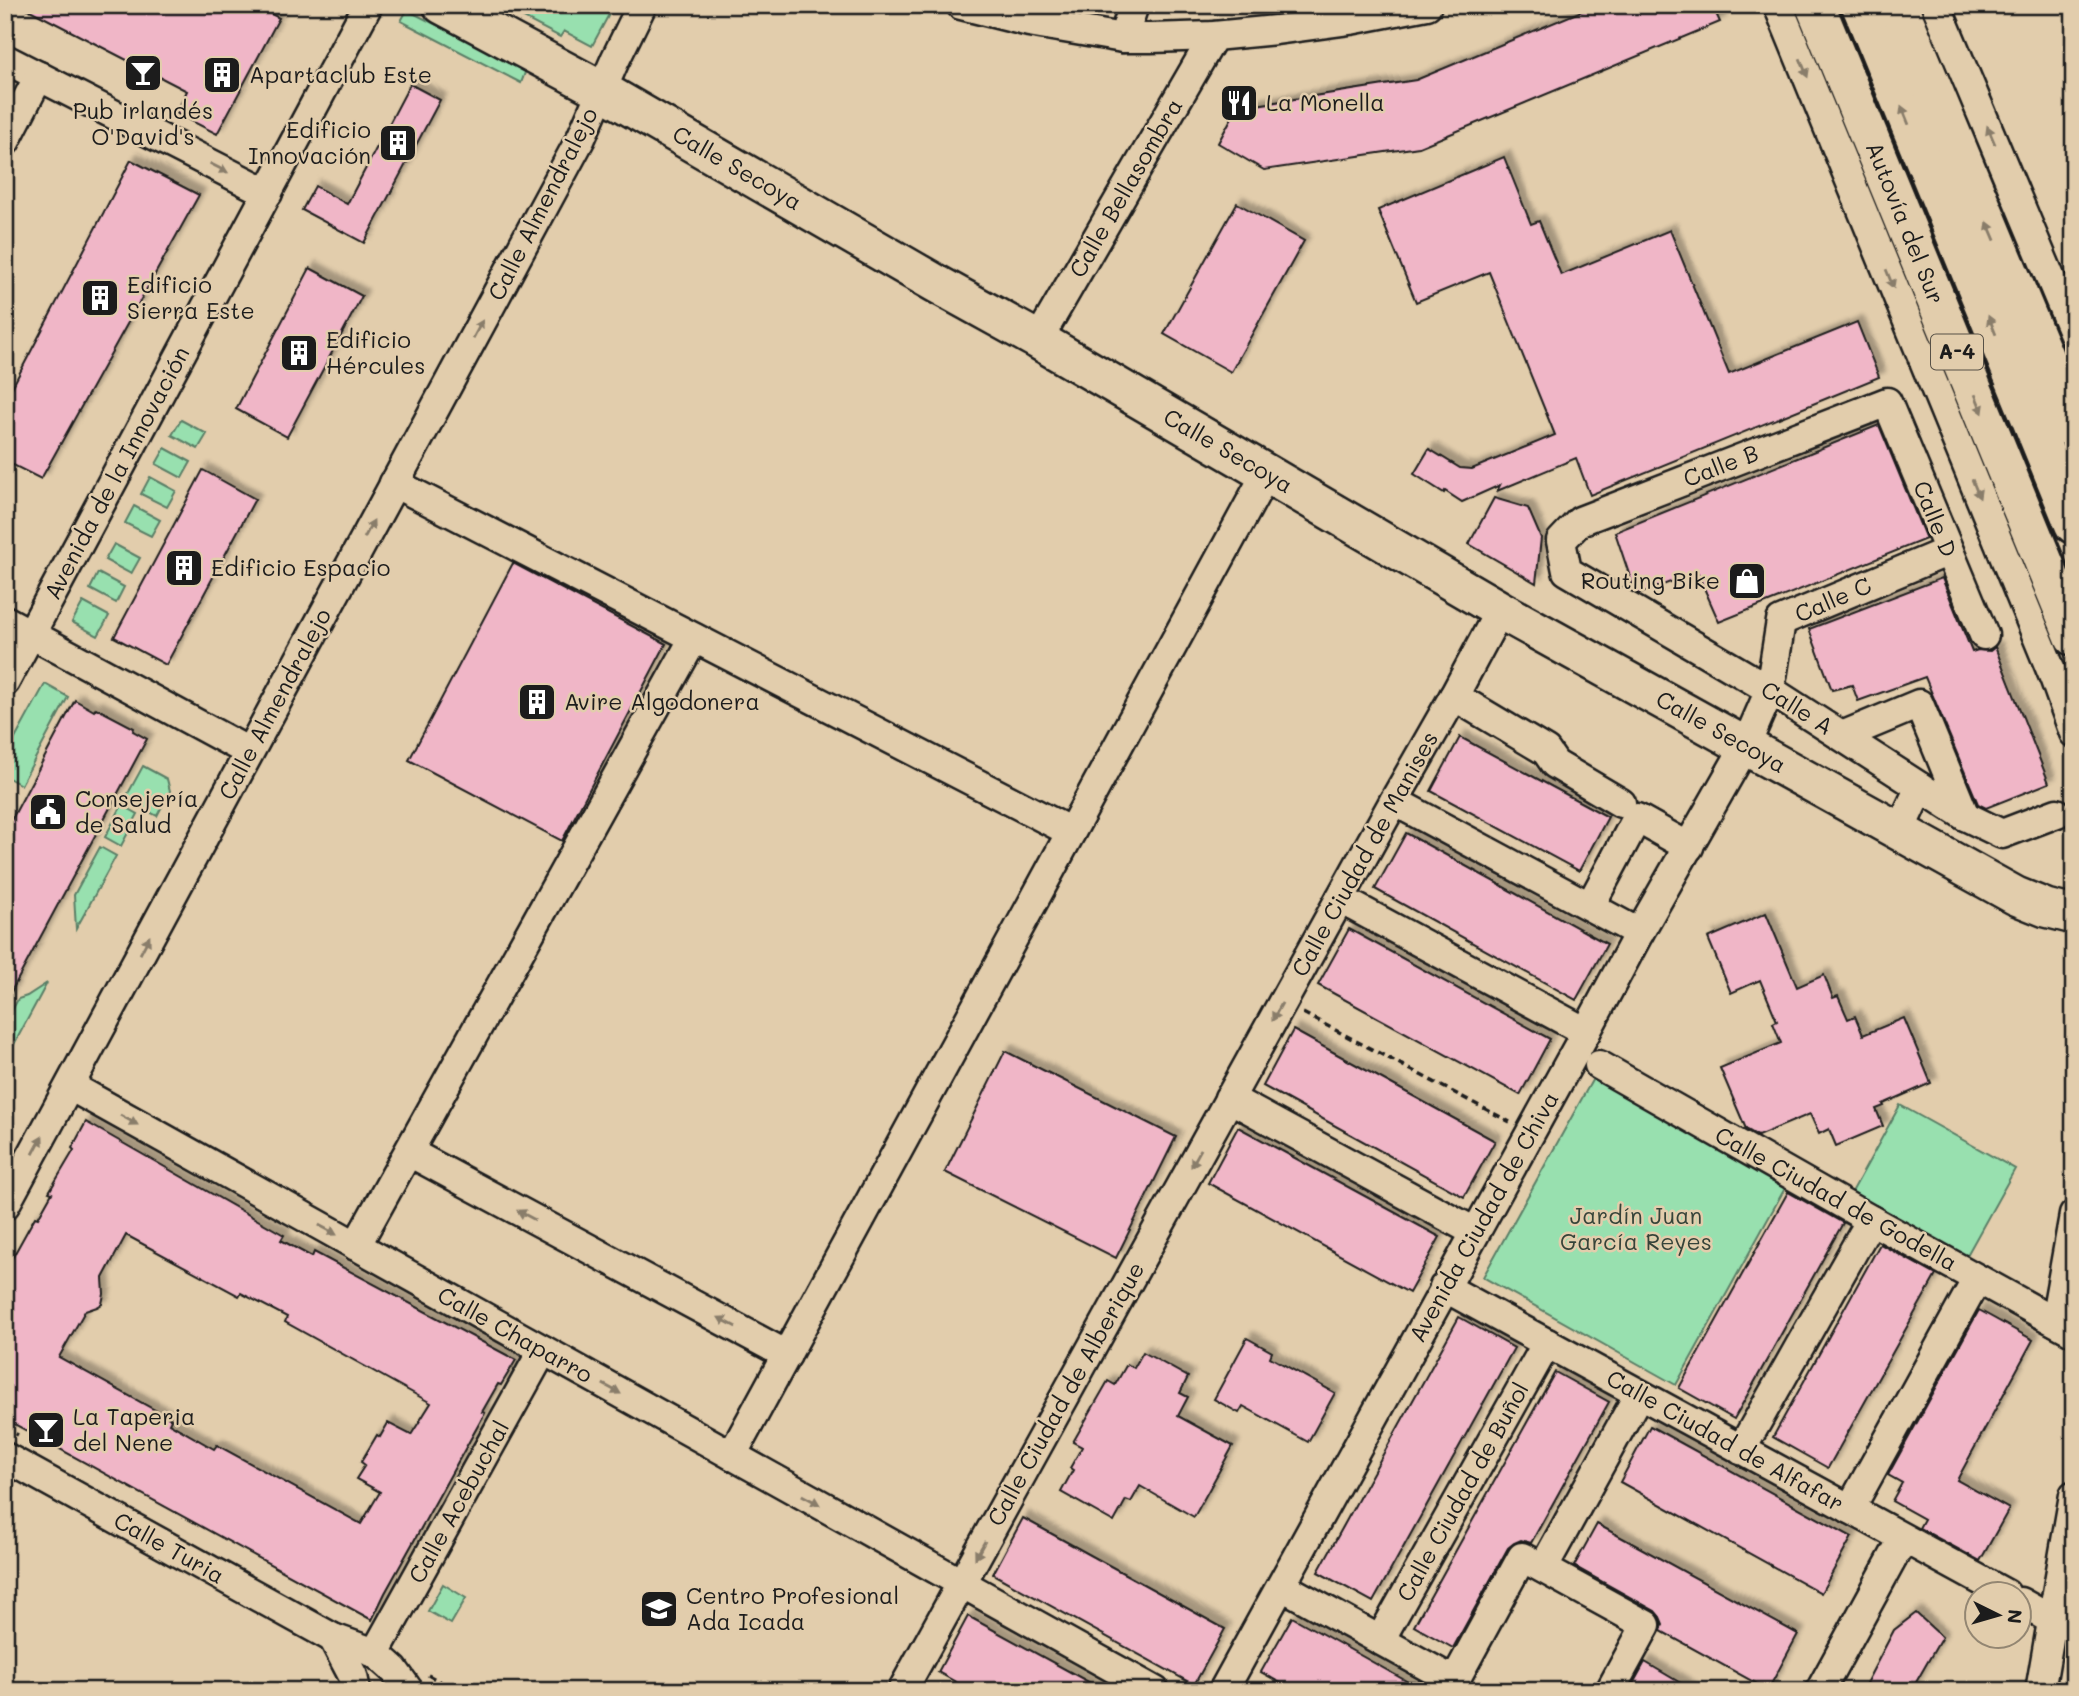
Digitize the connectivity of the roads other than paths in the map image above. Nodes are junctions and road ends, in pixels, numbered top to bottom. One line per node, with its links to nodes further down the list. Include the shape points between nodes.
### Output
1 (369, 5): 19 (street, Avenida de la Innovación)
2 (442, 5): 17 (main road, Calle Secoya)
3 (642, 5): 17 (street, Calle Almendralejo)
4 (1134, 5): 14 (street)
5 (1778, 5): 38 (street, one-way to 38)
6 (1815, 5): 33 (highway, Autovía del Sur / A-4, one-way to 33)
7 (1861, 5): 26 (highway, Autovía del Sur / A-4, one-way to 7)
8 (1898, 5): 23 (highway, one-way to 8)
9 (1936, 5): 20 (street, one-way to 9)
10 (1422, 6): 12 (street, via 1350,20)
11 (980, 8): 14 (street, via 1029,22)
12 (1280, 18): 13 (street)
13 (1214, 36): 14 (street); 21 (street, Calle Bellasombra)
14 (1123, 38)
15 (5, 59): 16 (street)
16 (39, 76): 18 (street); 19 (street, one-way to 19)
17 (601, 90): 21 (main road, Calle Secoya); 25 (street, Calle Almendralejo, one-way to 17, via 581,138)
18 (5, 142)
19 (268, 193): 31 (street, Avenida de la Innovación)
20 (2074, 334)
21 (1038, 340): 24 (main road, Calle Secoya)
22 (1887, 402): 27 (street, Calle B, via 1580,521); 28 (street, Calle D)
23 (2074, 429)
24 (1266, 474): 29 (main road, Calle Secoya); 47 (street)
25 (394, 483): 34 (street); 41 (street, Calle Almendralejo, one-way to 25)
26 (2074, 524)
27 (1561, 541): 36 (street, Calle A, via 1567,571)
28 (1949, 551): 32 (street, Calle D); 36 (street, Calle C, via 1781,621)
29 (1500, 610): 37 (street, Calle Ciudad de Manises); 40 (main road, Calle Secoya)
30 (5, 620): 31 (street)
31 (31, 634): 35 (street, Avenida de la Innovación); 41 (street)
32 (1984, 635)
33 (2074, 636)
34 (694, 638): 47 (street); 59 (street)
35 (5, 682)
36 (1770, 690): 39 (street, Calle A); 40 (street, Avenida Ciudad de Chiva)
37 (1454, 696): 43 (street); 44 (street, Calle Ciudad de Manises)
38 (2074, 733)
39 (1842, 736): 42 (street, Calle A); 46 (street, via 1919,704)
40 (1746, 745): 48 (main road, Calle Secoya); 49 (street, Avenida Ciudad de Chiva)
41 (248, 752): 57 (street, Calle Almendralejo, one-way to 41)
42 (1920, 787): 46 (street, Calle A); 48 (street)
43 (1621, 803)
44 (1406, 807): 50 (street, Calle Ciudad de Manises); 52 (street)
45 (2057, 813): 46 (street, Calle A, via 2002,834)
46 (1965, 816)
47 (1071, 832): 70 (street)
48 (1899, 832): 51 (main road, Calle Secoya)
49 (1689, 846): 52 (street, via 1637,818); 53 (street, Avenida Ciudad de Chiva)
50 (1351, 905): 55 (street); 58 (street, Calle Ciudad de Manises, one-way to 58, via 1283,1002)
51 (2052, 905): 54 (main road, Calle Secoya)
52 (1590, 906): 53 (street)
53 (1639, 933): 55 (street, Avenida Ciudad de Chiva)
54 (2074, 941)
55 (1586, 1032): 63 (street, Avenida Ciudad de Chiva)
56 (1599, 1065): 62 (street, Calle Ciudad de Godella)
57 (70, 1086): 60 (street, Calle Almendralejo, one-way to 57); 64 (street, Calle Chaparro, one-way to 64)
58 (1240, 1104): 63 (street); 81 (street, Calle Ciudad de Alberique, one-way to 81)
59 (408, 1152): 64 (street); 70 (street, one-way to 59)
60 (5, 1205)
61 (2074, 1215): 67 (street)
62 (1871, 1220): 65 (street, Calle Ciudad de Godella); 72 (street)
63 (1475, 1232): 66 (street, Avenida Ciudad de Chiva)
64 (356, 1246): 69 (street, Calle Chaparro)
65 (1977, 1279): 67 (street, Calle Ciudad de Godella); 76 (street)
66 (1444, 1287): 68 (street, Calle Ciudad de Alfafar); 80 (street, Avenida Ciudad de Chiva)
67 (2064, 1326)
68 (1546, 1343): 71 (street, Calle Ciudad de Alfafar); 85 (street, Calle Ciudad de Buñol)
69 (543, 1350): 73 (street, Calle Chaparro, one-way to 73); 86 (street, Calle Acebuchal)
70 (787, 1354): 73 (street)
71 (1639, 1394): 72 (street, Calle Ciudad de Alfafar); 78 (street)
72 (1741, 1450): 76 (street, Calle Ciudad de Alfafar)
73 (732, 1455): 81 (street, Calle Chaparro, one-way to 81)
74 (5, 1457): 84 (street, Calle Turia)
75 (2074, 1495): 83 (street)
76 (1850, 1509): 77 (street, Calle Ciudad de Alfafar)
77 (1903, 1539): 79 (street, Calle Ciudad de Alfafar); 95 (street)
78 (1543, 1568): 87 (street, via 1522,1557); 94 (street, via 1646,1625)
79 (1980, 1580)
80 (1282, 1586): 85 (street); 88 (street, Avenida Ciudad de Chiva)
81 (972, 1589): 89 (street, Calle Ciudad de Alberique); 93 (street, Calle Chaparro)
82 (2034, 1610): 83 (street)
83 (2052, 1620): 96 (street)
84 (333, 1638): 86 (street, Calle Turia); 90 (street)
85 (1380, 1640): 87 (street)
86 (374, 1653): 92 (street, Calle Turia)
87 (1451, 1686)
88 (1233, 1687)
89 (906, 1689)
90 (356, 1691)
91 (362, 1691): 92 (street, via 387,1683)
92 (409, 1691)
93 (1155, 1691)
94 (1610, 1691)
95 (1821, 1691)
96 (2040, 1691)

